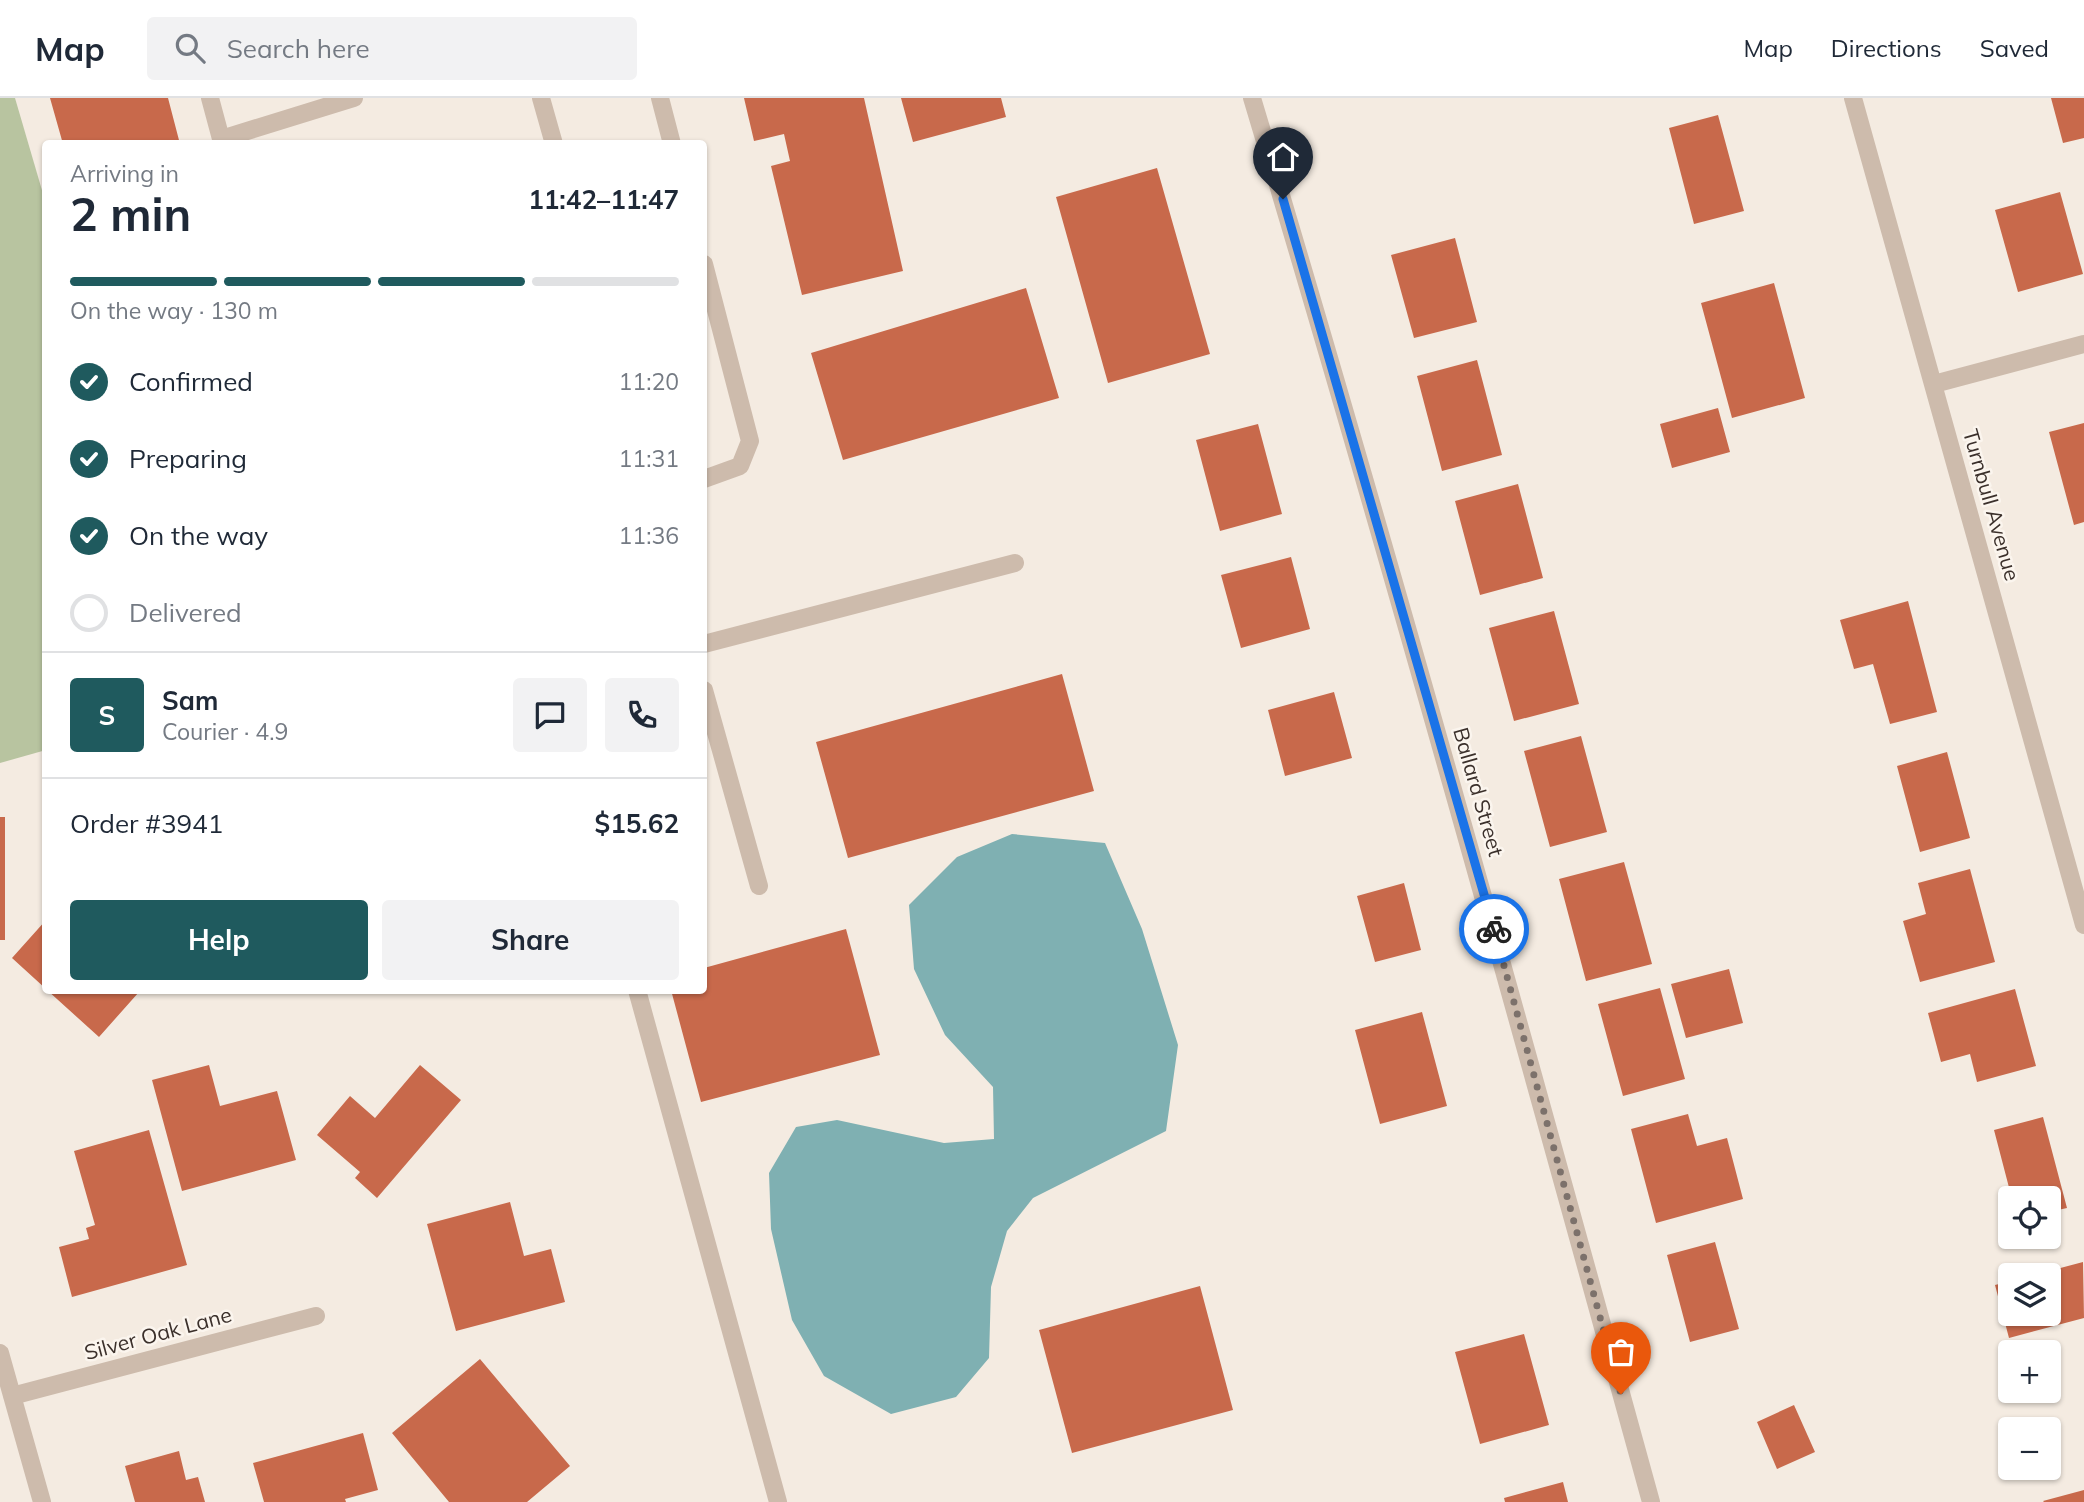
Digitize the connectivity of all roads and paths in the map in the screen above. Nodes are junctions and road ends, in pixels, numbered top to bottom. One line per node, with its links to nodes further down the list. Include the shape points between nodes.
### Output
1 (210, 98): 2 (street, via 221,139)
2 (354, 98)
3 (541, 98): 7 (street)
4 (660, 98): 8 (street)
5 (1252, 98): 24 (street, Ballard Street, via 1485,897)
6 (1853, 98): 11 (street, Turnbull Avenue)
7 (553, 140)
8 (671, 140)
9 (707, 276): 12 (street, via 750,441 740,466)
10 (2084, 344): 11 (street)
11 (1934, 384): 17 (street, Turnbull Avenue)
12 (707, 478)
13 (1015, 563): 14 (street)
14 (707, 643)
15 (707, 700): 16 (street)
16 (760, 886)
17 (2084, 925)
18 (638, 994): 23 (street)
19 (316, 1316): 21 (street, Silver Oak Lane)
20 (0, 1353): 21 (street)
21 (12, 1396): 22 (street)
22 (42, 1502)
23 (778, 1502)
24 (1651, 1502)

